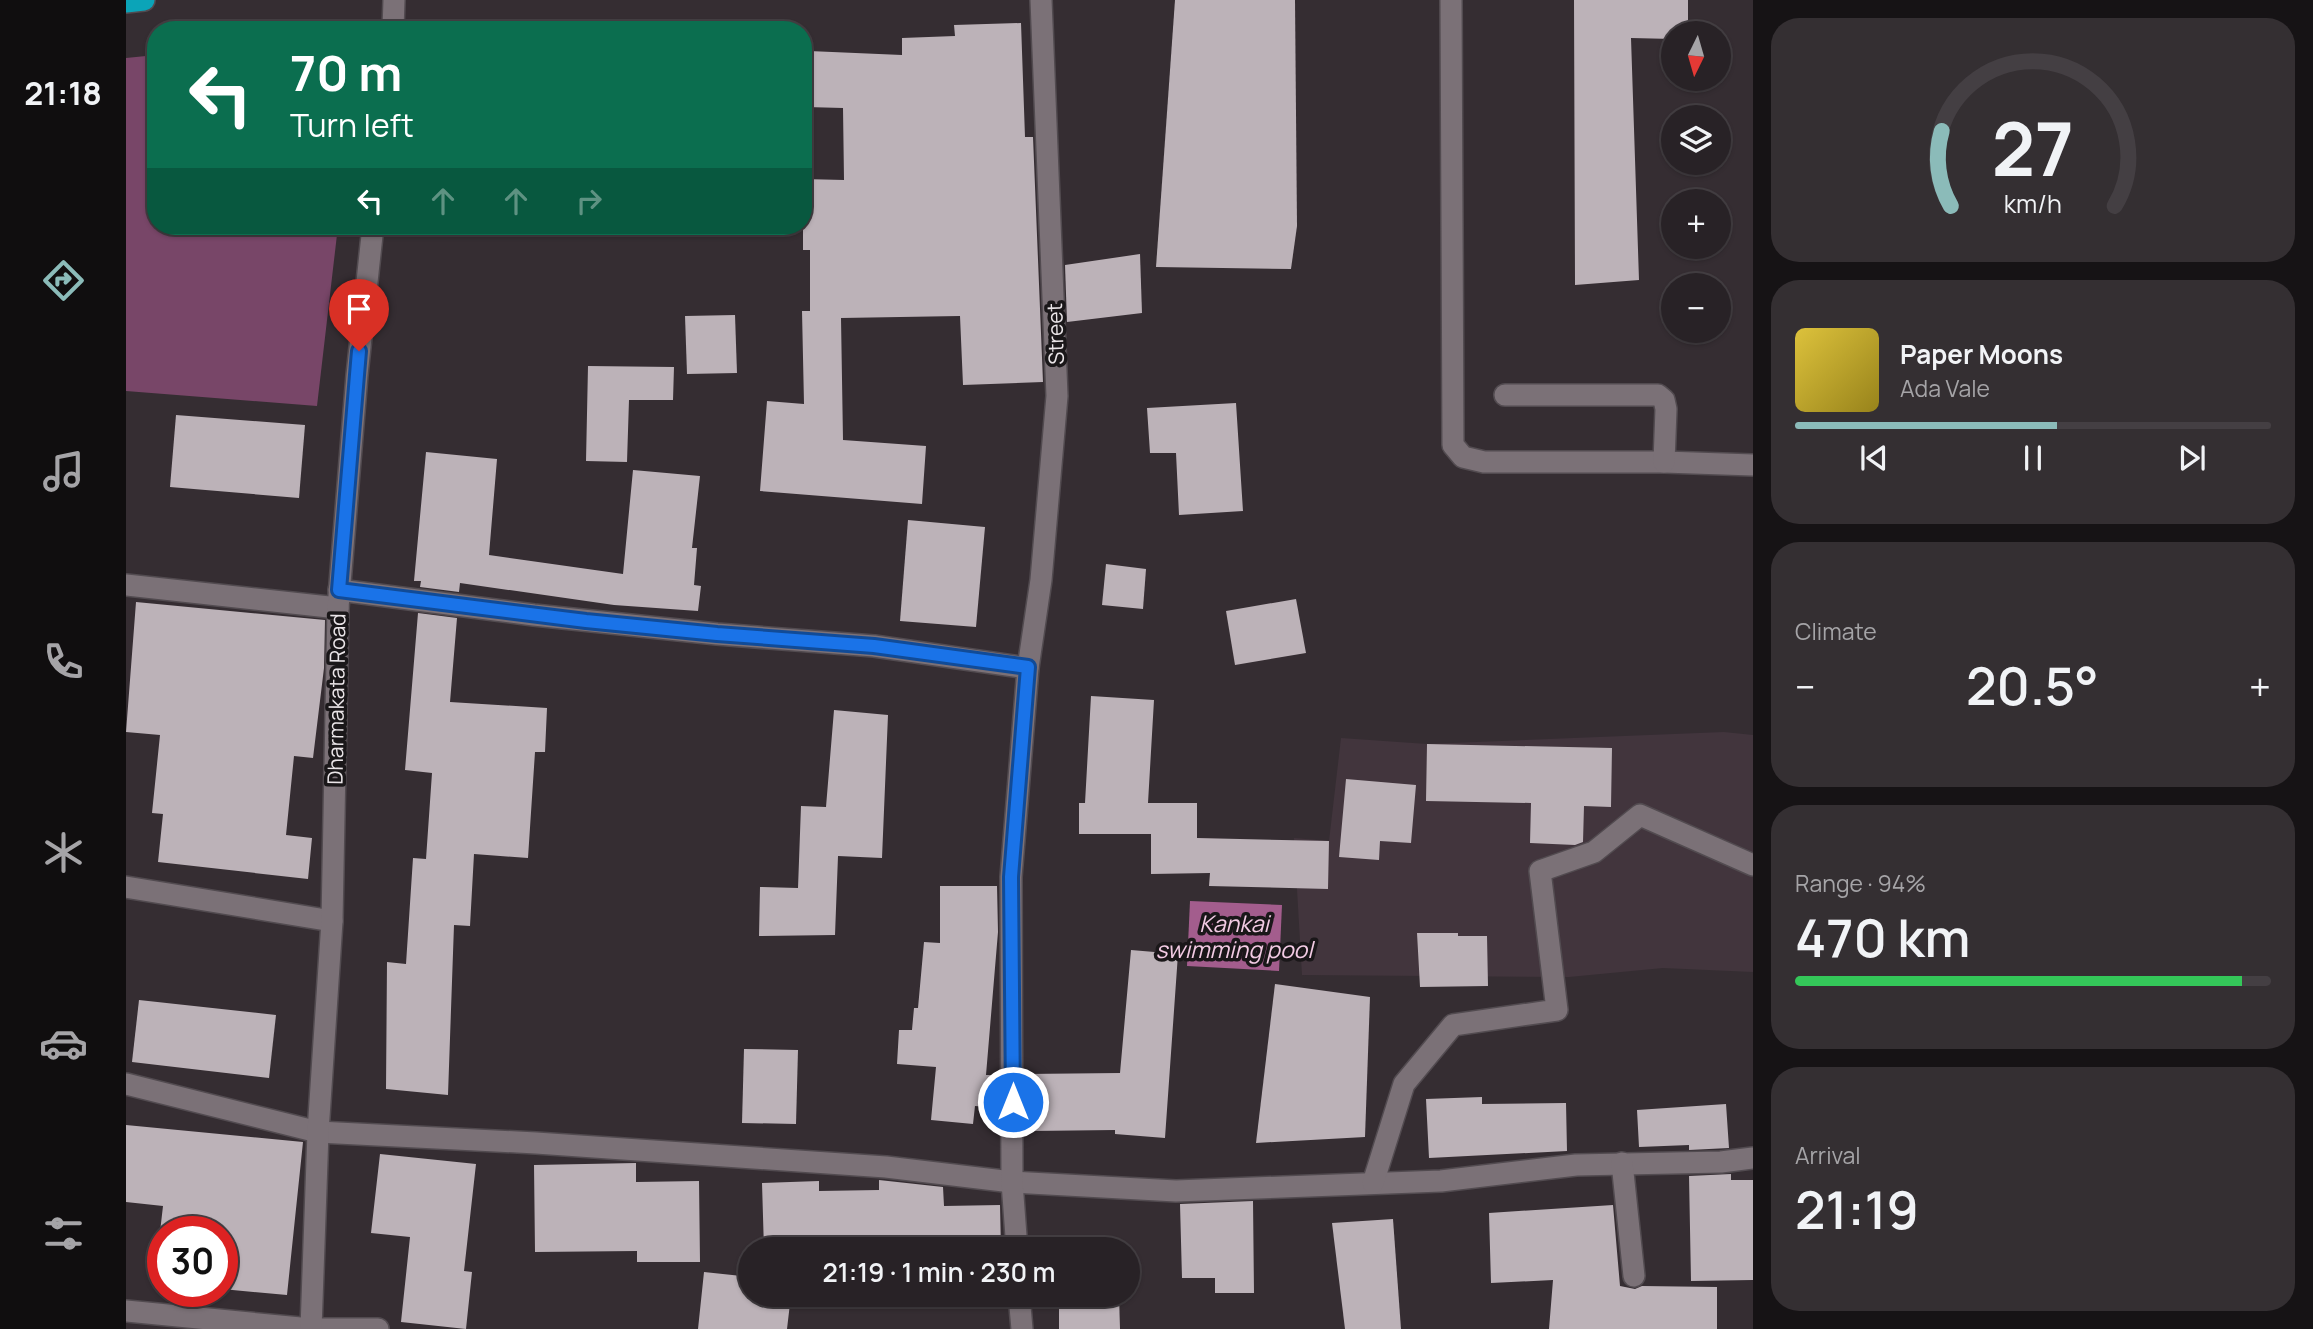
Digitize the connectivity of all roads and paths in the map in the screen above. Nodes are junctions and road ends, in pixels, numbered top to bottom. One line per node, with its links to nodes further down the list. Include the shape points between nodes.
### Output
1 (144, 0): 5 (highway)
2 (394, 0): 6 (street)
3 (1041, 0): 13 (street, Street, via 1057,396 1041,580)
4 (1451, 0): 9 (street, via 1453,445 1462,457 1484,462)
5 (126, 2)
6 (393, 21)
7 (372, 235): 12 (street, Dharmakata Road)
8 (1505, 395): 9 (street, via 1658,395 1666,409)
9 (1664, 462): 10 (street)
10 (1753, 465)
11 (126, 585): 12 (street)
12 (339, 599): 13 (street, via 874,646); 16 (street, Dharmakata Road)
13 (1028, 667): 21 (street, Street, via 1011,877)
14 (1753, 865): 22 (street, via 1640,815 1594,852 1540,871 1557,1010 1453,1024 1404,1084)
15 (126, 887): 16 (street)
16 (332, 921): 18 (street, Dharmakata Road)
17 (126, 1084): 18 (street)
18 (317, 1132): 21 (street, via 886,1167); 27 (street, Dharmakata Road)
19 (1753, 1158): 20 (street)
20 (1622, 1163): 22 (street); 24 (street)
21 (1012, 1182): 22 (street, via 1176,1191); 23 (street, Street)
22 (1373, 1183)
23 (1016, 1237)
24 (1634, 1276)
25 (1021, 1307): 29 (street)
26 (126, 1311): 27 (street)
27 (311, 1329): 28 (street)
28 (379, 1329)
29 (1022, 1329)

